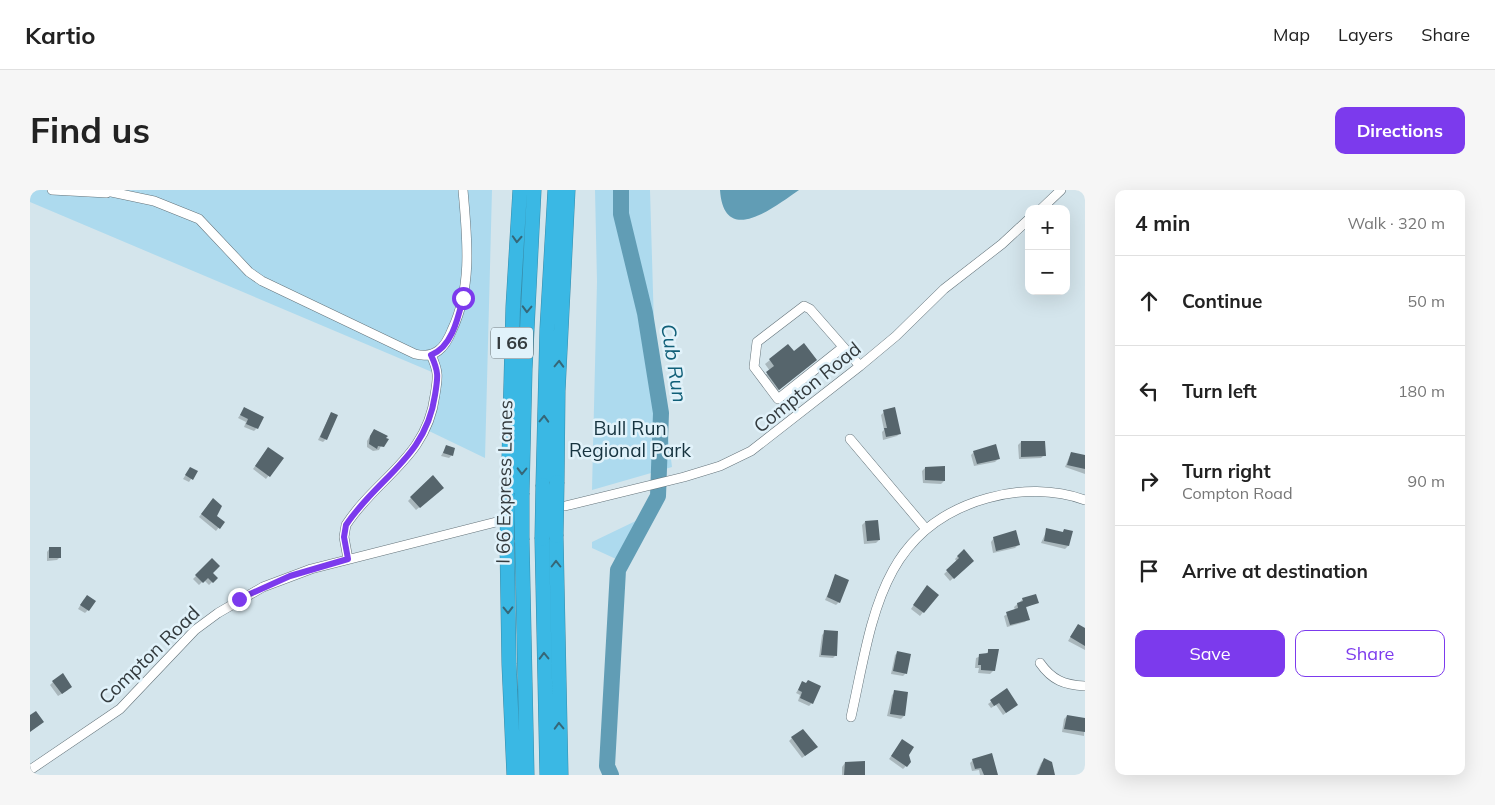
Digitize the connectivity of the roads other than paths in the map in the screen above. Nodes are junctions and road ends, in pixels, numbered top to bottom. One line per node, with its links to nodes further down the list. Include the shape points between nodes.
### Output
1 (52, 190): 9 (street)
2 (102, 190): 10 (street)
3 (463, 190): 14 (street, via 467,259 463,298 449,337 440,350)
4 (520, 190): 26 (highway, I 66, one-way to 26, bridge, via 513,307 507,544)
5 (534, 190): 27 (highway, I 66 Express Lanes, one-way to 27, bridge, via 522,493)
6 (555, 190): 28 (highway, I 66 Express Lanes, one-way to 6, bridge, via 542,485)
7 (568, 190): 29 (highway, I 66, one-way to 7, bridge, via 556,536 560,346)
8 (1061, 190): 11 (street)
9 (85, 191): 10 (street)
10 (112, 192): 14 (street, via 154,201 199,219 249,272 262,281 415,354)
11 (1045, 205)
12 (1025, 223): 15 (street, Compton Road, via 944,289)
13 (842, 348): 13 (street, via 804,306 758,342 754,366 778,399); 15 (street)
14 (431, 355): 21 (street, via 438,371 434,404 426,431 346,525 344,537)
15 (860, 366): 18 (street, Compton Road, via 751,451 720,466)
16 (850, 439): 20 (street)
17 (1085, 500): 20 (street, via 1039,491 996,495 956,510)
18 (565, 506)
19 (500, 521): 21 (street, Compton Road)
20 (926, 530): 24 (street, via 900,559 878,599)
21 (348, 559): 25 (street, Compton Road, via 262,587 218,613 177,647 120,709)
22 (1040, 663): 23 (street, via 1062,684)
23 (1085, 686)
24 (851, 717)
25 (30, 770)
26 (514, 775)
27 (527, 775)
28 (547, 775)
29 (561, 775)

